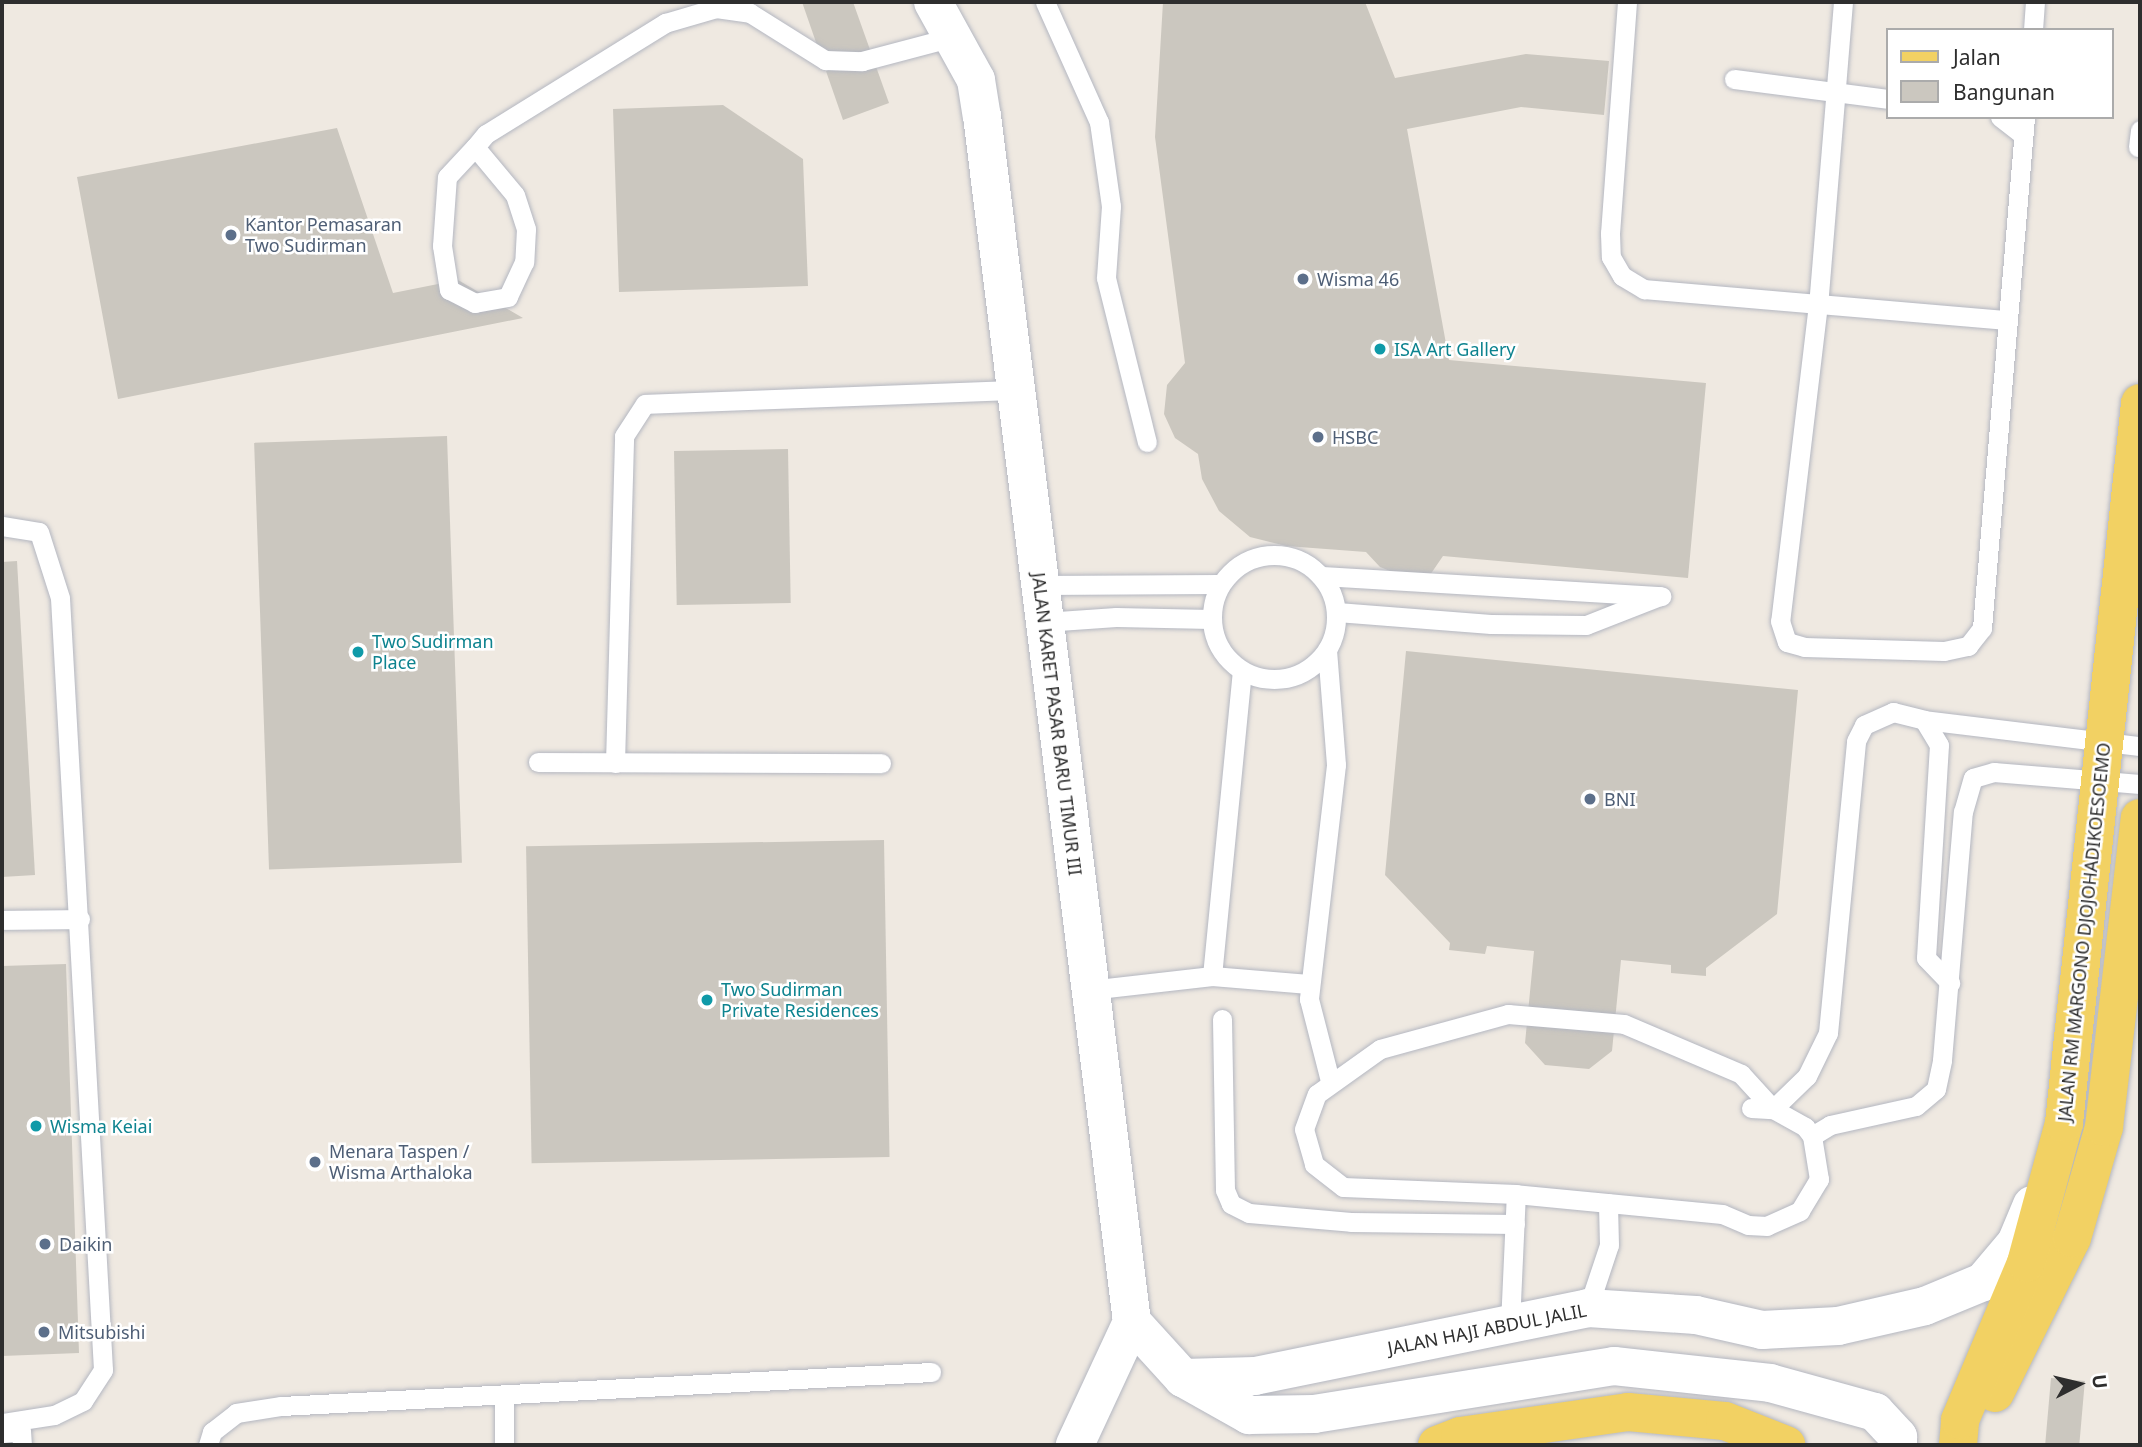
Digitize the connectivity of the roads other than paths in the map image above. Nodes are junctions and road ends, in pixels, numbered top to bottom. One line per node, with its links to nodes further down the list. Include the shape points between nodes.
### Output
1 (933, 2): 7 (street, JALAN KARET PASAR BARU TIMUR III)
2 (1045, 2): 18 (lane, via 1099,122 1111,206 1106,278)
3 (1627, 2): 14 (lane, via 1610,233 1611,257 1622,276 1644,289)
4 (1843, 2): 9 (lane)
5 (2035, 2): 6 (lane)
6 (2033, 28)
7 (953, 37): 13 (lane, via 862,61 825,60 750,13 716,8 665,23 486,134); 16 (street, JALAN KARET PASAR BARU TIMUR III, via 976,80)
8 (1734, 79): 9 (lane)
9 (1836, 92): 10 (lane); 14 (lane)
10 (1886, 99)
11 (2005, 119): 12 (lane)
12 (2024, 126): 15 (lane)
13 (475, 147): 13 (lane, via 447,177 442,246 449,290 475,303 508,298 524,262 526,229 515,195)
14 (1818, 304): 15 (lane); 15 (lane, via 1780,621 1787,642 1804,647 1944,651 1968,646 1982,628)
15 (2007, 320)
16 (1016, 390): 22 (street, JALAN KARET PASAR BARU TIMUR III); 31 (lane, via 645,404 624,436)
17 (2140, 403): 29 (main road, JALAN RM MARGONO DJOJOHADIKOESOEMO)
18 (1147, 442)
19 (2, 526): 36 (lane, via 39,532 60,598)
20 (1322, 576): 21 (lane, via 1306,563 1269,555 1250,559); 23 (lane); 23 (lane, via 1661,596 1586,625 1491,624)
21 (1220, 584): 22 (lane); 24 (lane)
22 (1039, 585): 25 (street, JALAN KARET PASAR BARU TIMUR III)
23 (1337, 612): 26 (lane)
24 (1212, 619): 25 (lane, via 1116,617); 27 (lane, via 1216,642)
25 (1044, 622): 41 (street, JALAN KARET PASAR BARU TIMUR III)
26 (1327, 650): 27 (lane, via 1315,665 1279,680); 40 (lane, via 1336,765)
27 (1242, 671): 38 (lane)
28 (1924, 720): 29 (lane); 39 (lane, via 1939,745 1940,761 1926,958); 46 (lane, via 1910,713 1878,715 1864,725 1856,741 1828,1033 1807,1076)
29 (2123, 743): 33 (main road, JALAN RM MARGONO DJOJOHADIKOESOEMO)
30 (538, 762): 31 (lane)
31 (615, 763): 32 (lane)
32 (881, 763)
33 (2101, 782): 34 (lane); 39 (lane, via 1994,772 1973,778 1964,812); 47 (main road, JALAN RM MARGONO DJOJOHADIKOESOEMO)
34 (2140, 784)
35 (2140, 818): 43 (main road)
36 (80, 919): 37 (lane); 58 (lane, via 103,1370 83,1401)
37 (2, 920)
38 (1212, 976): 40 (lane); 41 (lane)
39 (1950, 983): 48 (lane, via 1936,1088 1916,1105 1830,1125)
40 (1309, 984): 44 (lane)
41 (1089, 990): 53 (street, JALAN KARET PASAR BARU TIMUR III)
42 (1222, 1018): 51 (lane, via 1225,1190 1231,1203 1250,1213 1351,1222)
43 (2113, 1056): 47 (street, JALAN HAJI ABDUL JALIL); 70 (main road, via 2104,1127 2073,1238)
44 (1330, 1081): 46 (lane, via 1380,1049 1508,1014 1624,1024 1741,1074); 49 (lane, via 1307,1110 1304,1129 1306,1147 1326,1177 1361,1190)
45 (1751, 1108): 46 (lane)
46 (1773, 1109): 48 (lane, via 1790,1115)
47 (2064, 1123): 52 (street, JALAN HAJI ABDUL JALIL, via 2016,1243 1983,1282 1925,1306 1838,1326 1762,1330 1696,1315); 69 (main road, JALAN RM MARGONO DJOJOHADIKOESOEMO, via 2026,1263 1960,1420)
48 (1812, 1136): 50 (lane, via 1819,1179 1800,1211 1785,1221 1748,1224 1722,1214)
49 (1516, 1194): 50 (lane); 51 (lane)
50 (1608, 1203): 52 (lane, via 1609,1245)
51 (1515, 1224): 54 (lane)
52 (1588, 1308): 54 (street, JALAN HAJI ABDUL JALIL)
53 (1132, 1322): 56 (street); 65 (street)
54 (1510, 1324): 56 (street, JALAN HAJI ABDUL JALIL, via 1255,1376)
55 (931, 1372): 57 (lane)
56 (1183, 1378): 68 (street, via 1249,1415 1314,1414 1614,1366 1770,1383 1875,1412 1898,1437)
57 (504, 1398): 63 (lane, via 281,1406 236,1413 212,1432); 64 (lane)
58 (33, 1419): 59 (lane); 62 (lane)
59 (2, 1423)
60 (2, 1433): 61 (lane, via 21,1431)
61 (22, 1445)
62 (35, 1445)
63 (208, 1445)
64 (504, 1445)
65 (1075, 1445)
66 (1437, 1445): 67 (main road, via 1460,1436 1628,1412 1725,1421)
67 (1786, 1445)
68 (1898, 1445)
69 (1958, 1445)
70 (1966, 1445)

